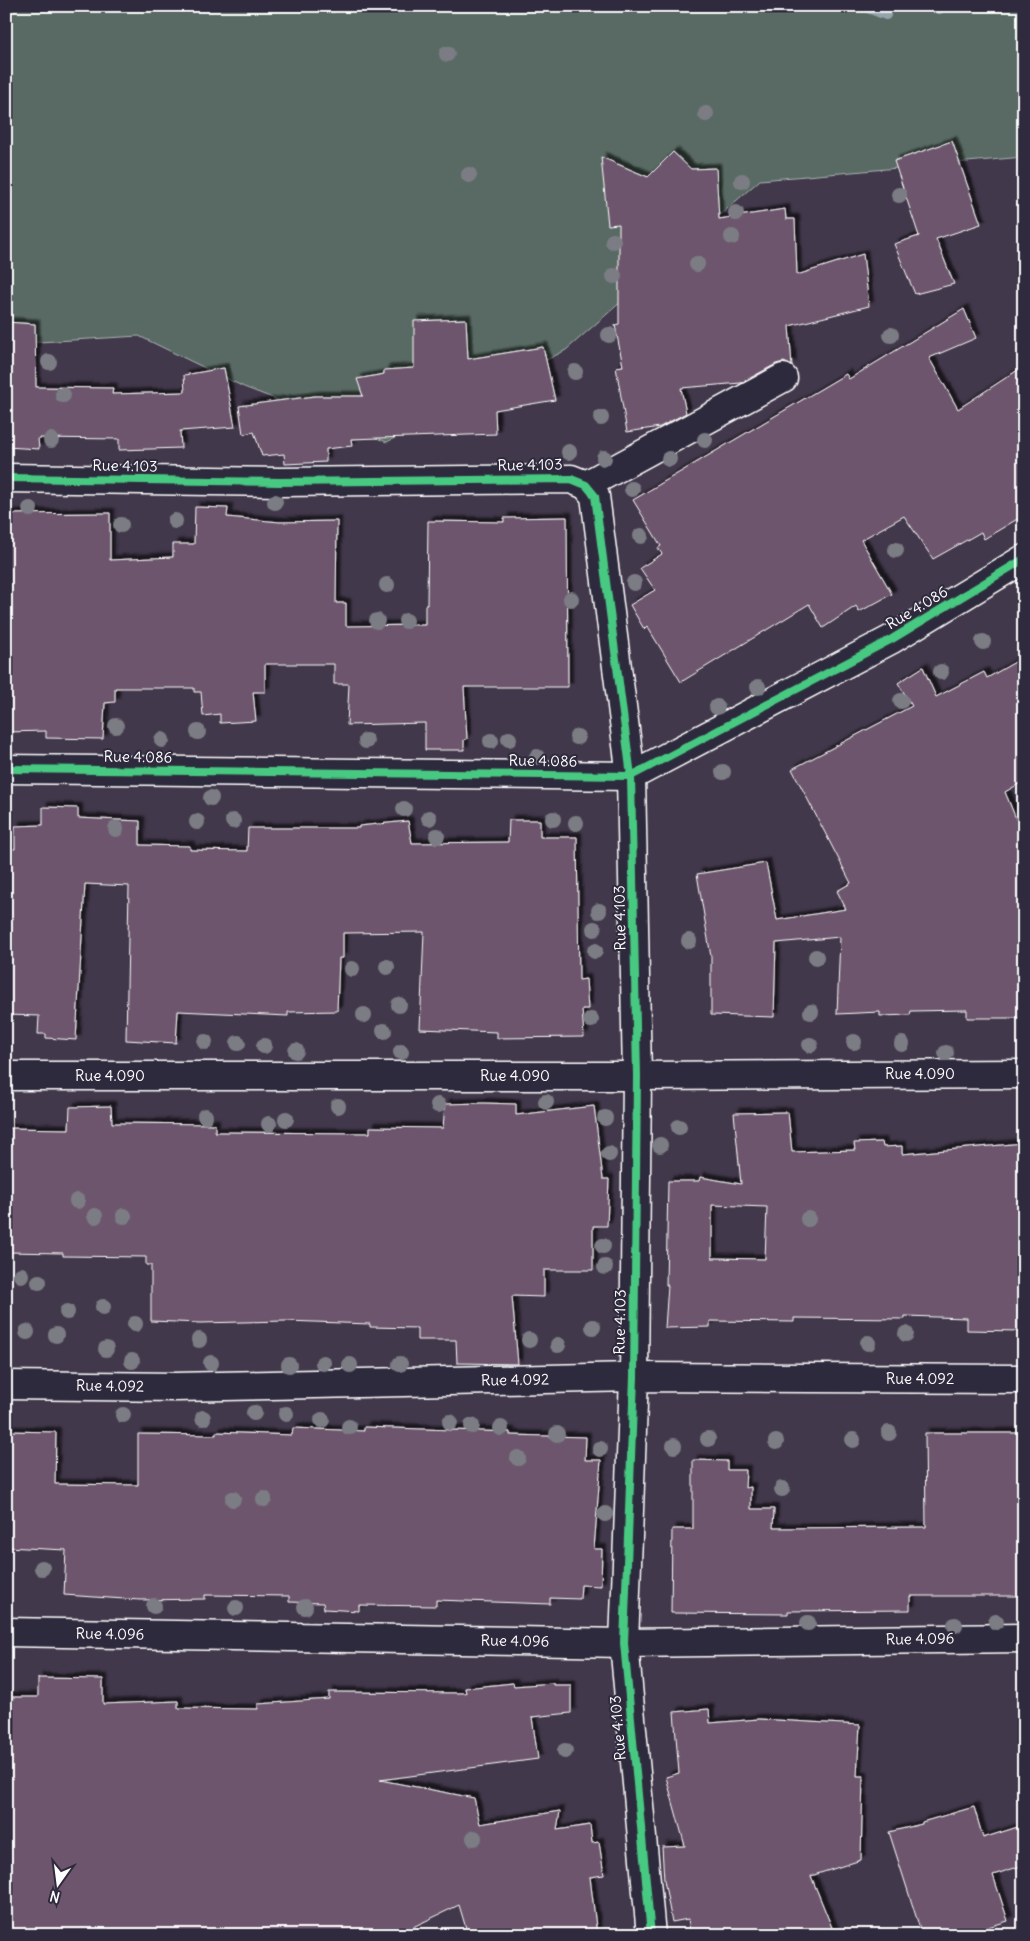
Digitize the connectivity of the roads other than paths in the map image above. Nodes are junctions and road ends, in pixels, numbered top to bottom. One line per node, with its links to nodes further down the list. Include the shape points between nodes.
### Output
1 (783, 378): 3 (street)
2 (6, 478): 3 (street, Rue 4.103, via 280,482 570,479)
3 (586, 486): 6 (street, Rue 4.103, via 595,496)
4 (1024, 559): 6 (street, Rue 4.086, via 892,639)
5 (6, 769): 6 (street, Rue 4.086)
6 (631, 776): 9 (street, Rue 4.103)
7 (1024, 1074): 9 (street, Rue 4.090)
8 (6, 1076): 9 (street, Rue 4.090)
9 (637, 1076): 10 (street, Rue 4.103)
10 (634, 1378): 11 (street, Rue 4.092); 12 (street, Rue 4.092, via 176,1387); 15 (street, Rue 4.103)
11 (1024, 1379)
12 (6, 1385)
13 (6, 1632): 15 (street, Rue 4.096)
14 (1024, 1638): 15 (street, Rue 4.096)
15 (624, 1643): 16 (street, Rue 4.103)
16 (650, 1935)

